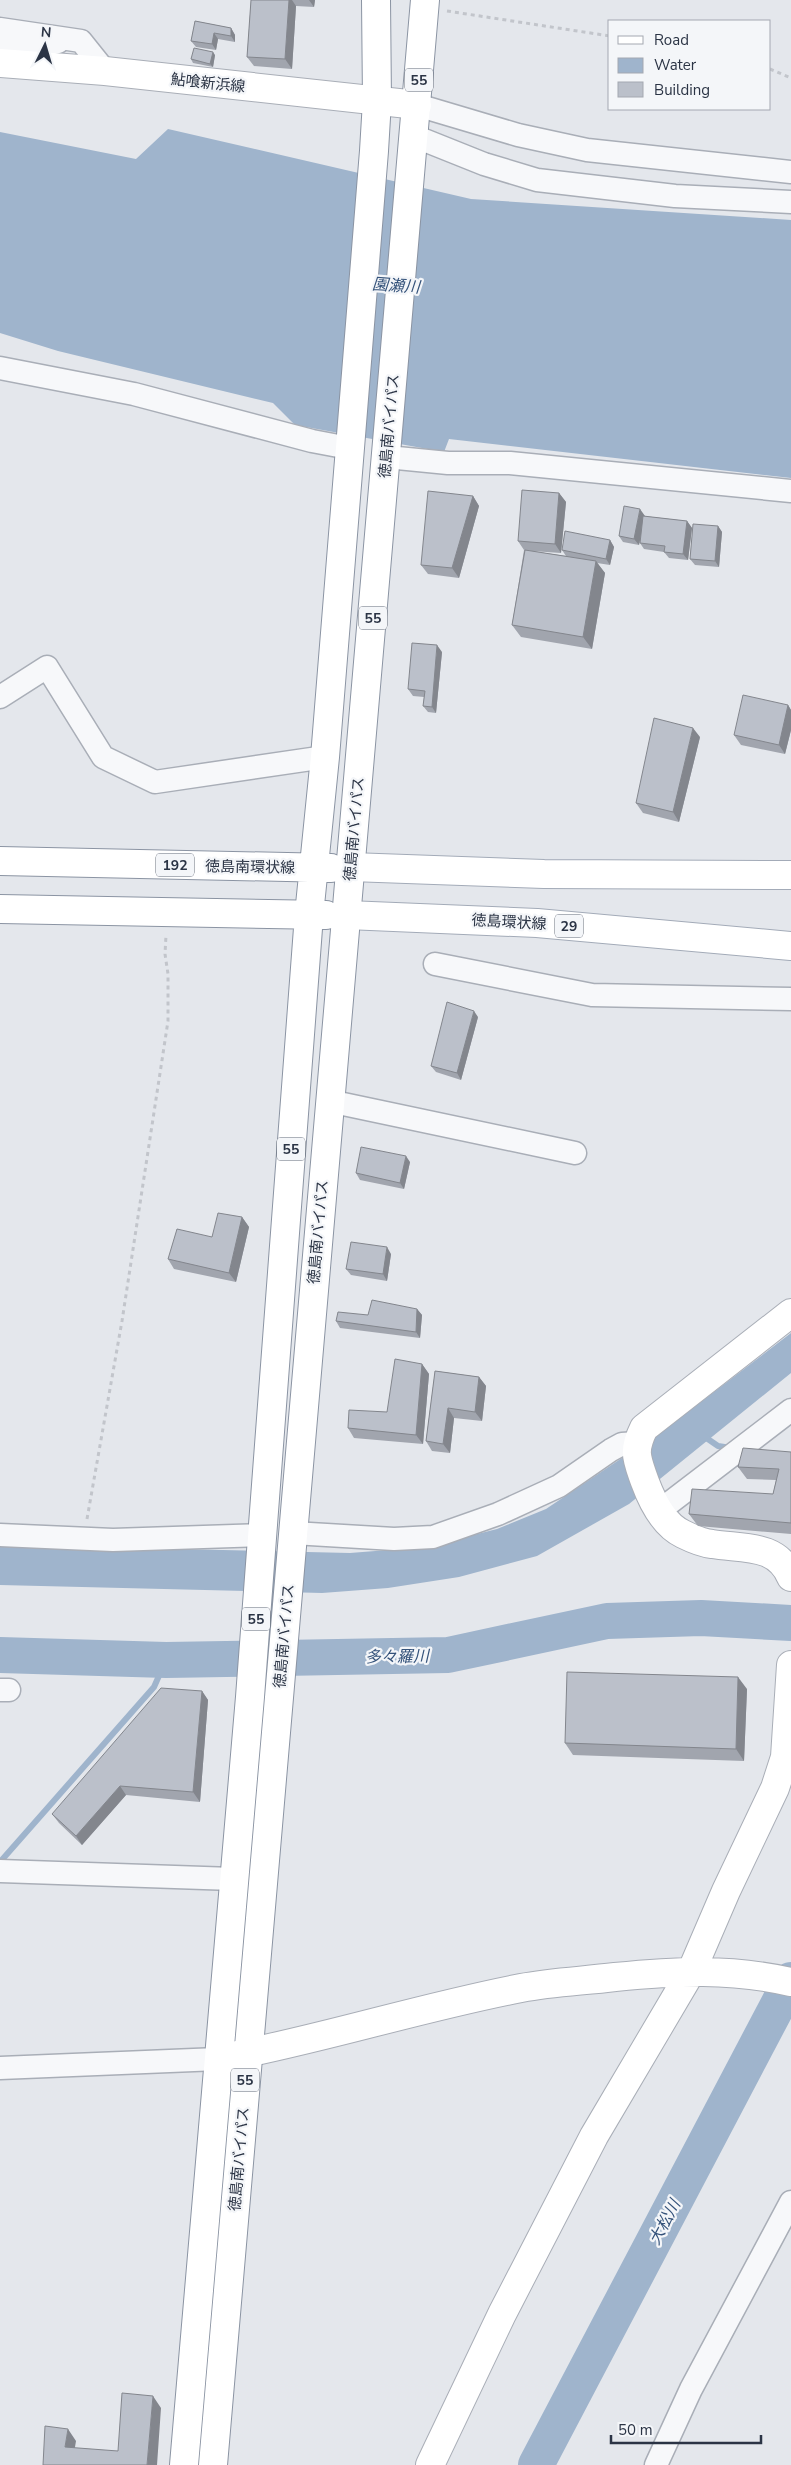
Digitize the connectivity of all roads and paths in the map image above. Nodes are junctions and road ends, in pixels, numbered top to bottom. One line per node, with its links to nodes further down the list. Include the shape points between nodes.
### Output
1 (376, 0): 11 (main road, 徳島南バイパス / 55)
2 (425, 4): 4 (path); 12 (main road, 徳島南バイパス / 55)
3 (0, 29): 5 (street)
4 (608, 36)
5 (72, 39): 6 (street, via 26,49); 9 (street, via 81,41)
6 (0, 46)
7 (0, 64): 9 (main road, 鮎喰新浜線)
8 (771, 69): 10 (path)
9 (105, 71): 11 (main road, 鮎喰新浜線)
10 (791, 78)
11 (376, 101): 12 (main road, 鮎喰新浜線); 17 (main road, 徳島南バイパス / 55)
12 (417, 104): 13 (main road, 徳島南バイパス / 55); 14 (street, via 518,135 587,150)
13 (413, 148): 15 (street, via 537,180 675,196); 18 (main road, 徳島南バイパス / 55)
14 (791, 172)
15 (791, 202)
16 (0, 368): 17 (street, via 134,394 312,441)
17 (350, 443): 21 (main road, 徳島南バイパス / 55)
18 (387, 452): 19 (street, via 448,464 510,463); 24 (main road, 徳島南バイパス / 55)
19 (791, 491)
20 (0, 697): 21 (street, via 47,668 103,758 155,782)
21 (325, 757): 23 (main road, 徳島南バイパス / 55)
22 (0, 860): 23 (main road, 徳島南環状線 / 192)
23 (313, 868): 24 (main road, 徳島南環状線 / 192); 28 (main road, 徳島南バイパス / 55)
24 (351, 868): 25 (main road, via 544,874); 29 (main road, 徳島南バイパス / 55)
25 (791, 875)
26 (0, 909): 27 (main road)
27 (168, 912): 28 (main road); 40 (path, via 165,954 168,1021 122,1321)
28 (309, 915): 29 (main road); 41 (main road, 徳島南バイパス / 55)
29 (347, 915): 30 (main road, 徳島環状線 / 29, via 537,923); 33 (main road, 徳島南バイパス / 55)
30 (791, 946)
31 (434, 964): 32 (street, via 592,995)
32 (791, 999)
33 (330, 1101): 34 (street); 42 (main road, 徳島南バイパス / 55)
34 (575, 1153)
35 (791, 1313): 37 (main road, via 644,1428)
36 (791, 1410): 38 (street)
37 (636, 1449): 38 (main road); 42 (street, via 622,1444 559,1486 498,1514 433,1537)
38 (655, 1505): 43 (main road, via 671,1526 682,1534 710,1544 759,1548 777,1557)
39 (0, 1536): 40 (street)
40 (84, 1538): 41 (street)
41 (262, 1538): 46 (main road, 徳島南バイパス / 55)
42 (292, 1540): 49 (main road, 徳島南バイパス / 55)
43 (790, 1570)
44 (791, 1666): 47 (main road, via 785,1757 775,1788 726,1891)
45 (9, 1871): 46 (street)
46 (233, 1879): 50 (main road, 徳島南バイパス / 55)
47 (701, 1970): 48 (main road); 49 (main road, via 523,1988); 55 (main road, via 594,2136 502,2314)
48 (791, 1982)
49 (248, 2053): 50 (main road); 54 (main road, 徳島南バイパス / 55)
50 (218, 2059): 51 (street); 53 (main road, 徳島南バイパス / 55)
51 (0, 2068)
52 (791, 2202): 56 (street, via 691,2389)
53 (184, 2465)
54 (213, 2465)
55 (430, 2465)
56 (656, 2465)

